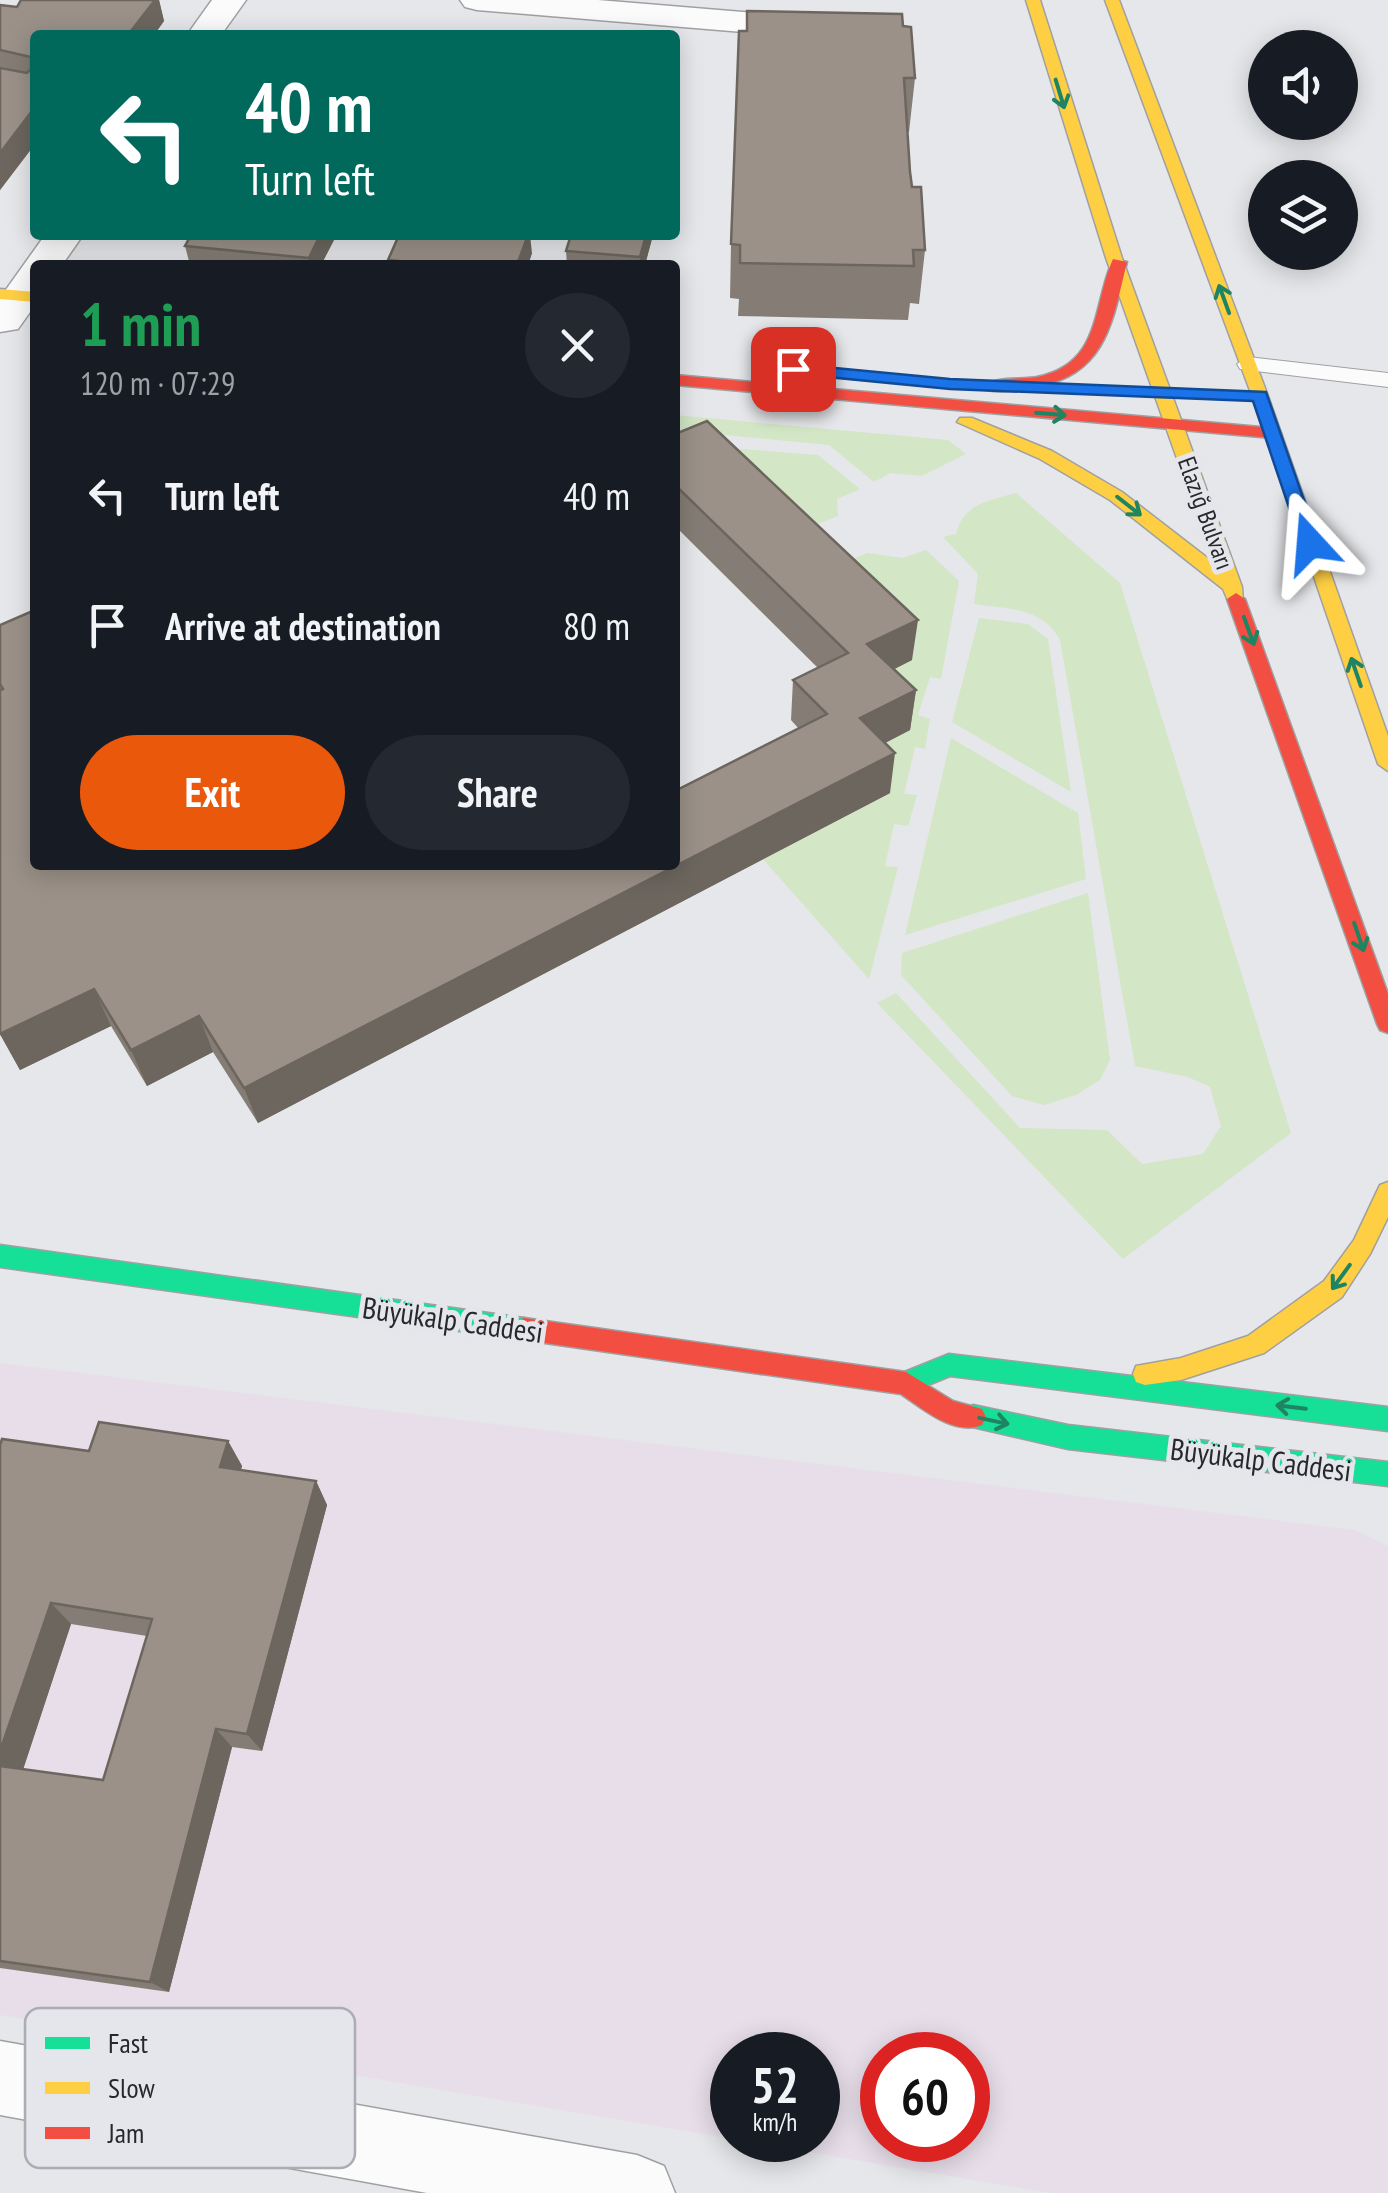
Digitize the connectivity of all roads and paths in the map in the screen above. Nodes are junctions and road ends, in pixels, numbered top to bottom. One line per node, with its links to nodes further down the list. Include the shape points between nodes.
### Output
1 (229, 0): 6 (street)
2 (477, 0): 5 (street)
3 (1033, 0): 7 (street, Elazığ Bulvarı, one-way to 7)
4 (1112, 0): 9 (street, one-way to 4)
5 (802, 28)
6 (208, 30)
7 (1119, 262): 12 (street, via 1096,351 1077,370); 15 (street, Elazığ Bulvarı)
8 (680, 358): 12 (street)
9 (1248, 364): 11 (lane); 16 (street, via 1250,396)
10 (680, 380): 14 (street)
11 (1388, 380)
12 (1033, 388): 13 (street)
13 (1088, 389)
14 (917, 402): 15 (street, one-way to 15); 17 (street, one-way to 17, via 1046,455 1116,496)
15 (1174, 424): 16 (street); 17 (street, Elazığ Bulvarı)
16 (1272, 432): 18 (street, one-way to 16)
17 (1233, 587): 19 (street, Elazığ Bulvarı, one-way to 19)
18 (1388, 764)
19 (1388, 1024)
20 (1388, 1192): 22 (street, one-way to 22, via 1333,1289 1255,1345 1181,1369)
21 (0, 1256): 23 (street, Büyükalp Caddesi)
22 (1091, 1380): 23 (street, Büyükalp Caddesi, via 949,1365); 24 (street, Büyükalp Caddesi, one-way to 22)
23 (906, 1383): 25 (street, Büyükalp Caddesi, one-way to 25, via 948,1411 1068,1437)
24 (1388, 1420)
25 (1388, 1474)
26 (0, 2078): 27 (street)
27 (25, 2083)
28 (355, 2142): 29 (street)
29 (637, 2193)

